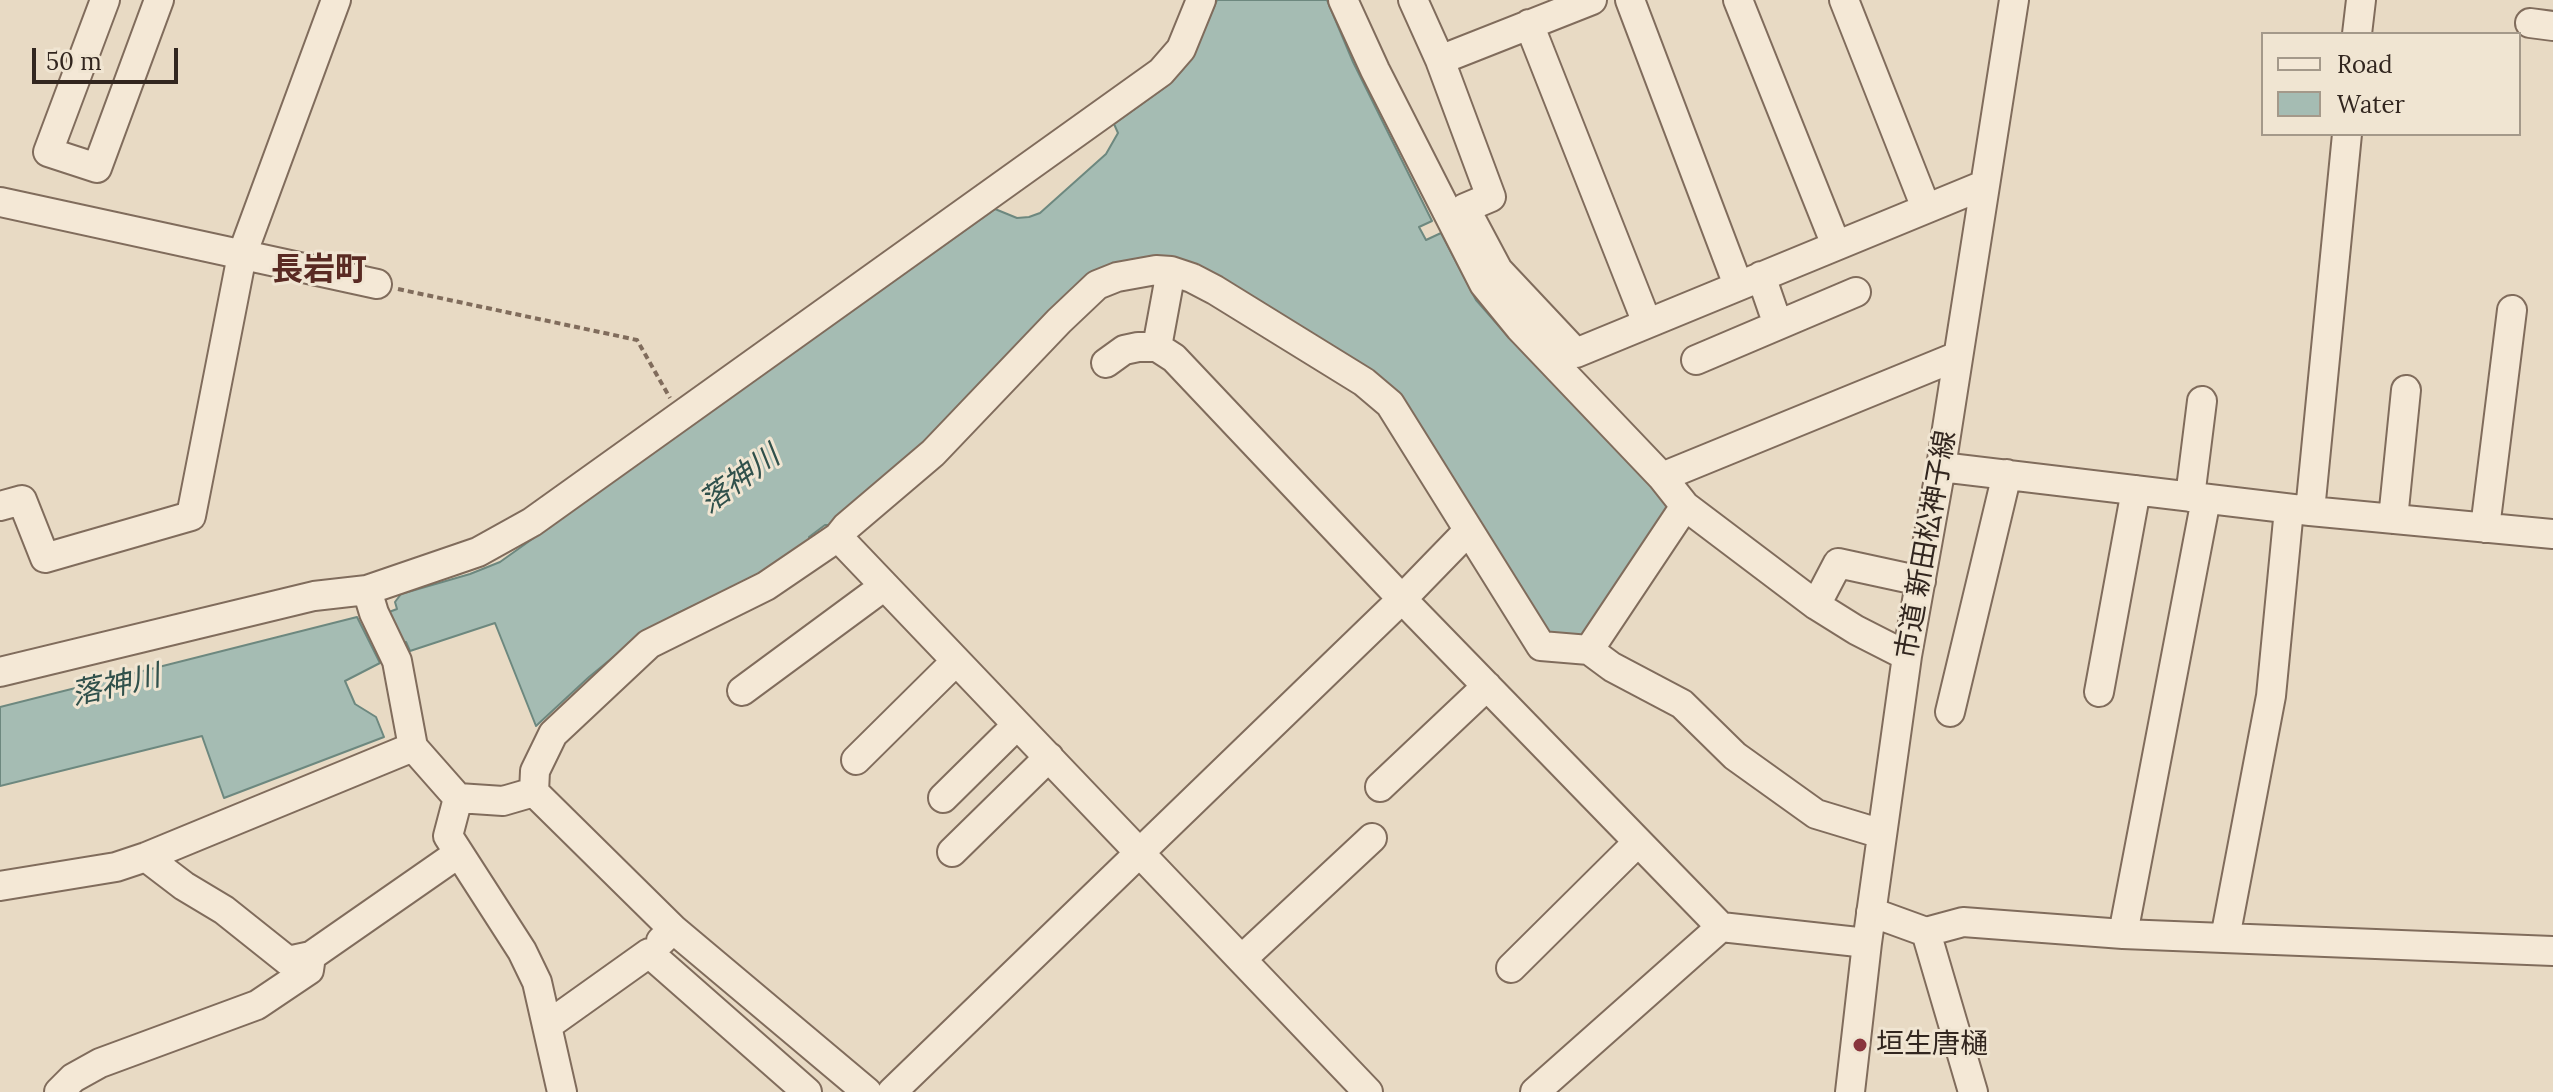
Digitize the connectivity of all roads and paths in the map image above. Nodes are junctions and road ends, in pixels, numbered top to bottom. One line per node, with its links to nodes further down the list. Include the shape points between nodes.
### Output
1 (105, 0): 2 (street, via 48,152 97,168)
2 (159, 0)
3 (336, 0): 21 (street)
4 (1201, 0): 52 (street, via 1181,49 1161,72 532,522)
5 (1343, 0): 38 (street, via 1484,284)
6 (1413, 0): 15 (street)
7 (1592, 0): 13 (street)
8 (1630, 0): 23 (street)
9 (1738, 0): 20 (street)
10 (1844, 0): 19 (street)
11 (2014, 0): 17 (street, 市道 新田松神子線)
12 (2361, 0): 14 (street)
13 (1529, 24): 15 (street); 27 (street)
14 (2357, 32)
15 (1440, 60): 27 (street, via 1491,197 1465,208 1498,270 1576,353)
16 (2347, 136): 43 (street)
17 (1984, 185): 19 (street); 30 (street, 市道 新田松神子線)
18 (0, 202): 21 (street)
19 (1926, 208): 20 (street)
20 (1836, 245): 23 (street)
21 (242, 255): 24 (street); 41 (street, via 191,516 45,558 22,500)
22 (1171, 271): 29 (street); 46 (street, via 1215,290 1334,362 1390,404); 48 (street, via 1117,277 1097,285 933,453)
23 (1750, 281): 27 (street); 28 (street)
24 (377, 284): 34 (path, via 637,340)
25 (1856, 292): 28 (street)
26 (2512, 310): 45 (street)
27 (1647, 323)
28 (1778, 325): 31 (street)
29 (1157, 347): 32 (street, via 1124,350); 51 (street, via 1174,358)
30 (1958, 356): 36 (street, 市道 新田松神子線); 38 (street)
31 (1696, 360)
32 (1106, 363)
33 (2406, 390): 44 (street)
34 (671, 399)
35 (2202, 401): 40 (street)
36 (1941, 467): 37 (street); 49 (street, 市道 新田松神子線)
37 (2007, 474): 39 (street); 61 (street)
38 (1662, 477): 42 (street)
39 (2136, 490): 40 (street); 60 (street)
40 (2198, 498): 43 (street); 82 (street)
41 (0, 506)
42 (1685, 506): 53 (street); 54 (street)
43 (2300, 510): 44 (street); 83 (street)
44 (2393, 519): 45 (street)
45 (2485, 528): 47 (street)
46 (1468, 531): 51 (street); 54 (street, via 1541,646)
47 (2553, 534)
48 (838, 537): 50 (street); 67 (street, via 766,586 649,644 553,734 535,771)
49 (1921, 581): 53 (street, via 1838,563); 55 (street, 市道 新田松神子線)
50 (883, 587): 56 (street); 59 (street)
51 (1402, 599): 58 (street); 74 (street)
52 (370, 602): 57 (street, via 314,596); 63 (street, via 397,661)
53 (1816, 605): 55 (street)
54 (1589, 650): 70 (street, via 1682,704 1735,756 1816,814)
55 (1907, 656): 70 (street, 市道 新田松神子線)
56 (956, 661): 62 (street); 65 (street)
57 (0, 672)
58 (1487, 686): 66 (street); 72 (street)
59 (742, 691)
60 (2099, 692)
61 (1950, 712)
62 (1017, 725): 64 (street); 69 (street)
63 (413, 747): 68 (street); 76 (street)
64 (1049, 757): 73 (street); 74 (street)
65 (856, 760)
66 (1380, 787)
67 (534, 792): 68 (street, via 503,801); 80 (street)
68 (458, 798): 75 (street, via 448,836)
69 (943, 798)
70 (1882, 834): 78 (street, 市道 新田松神子線)
71 (1372, 838): 88 (street)
72 (1638, 842): 79 (street); 89 (street)
73 (952, 852)
74 (1141, 852): 88 (street); 95 (street)
75 (459, 853): 87 (street); 90 (street, via 522,951)
76 (146, 857): 77 (street); 87 (street, via 288,961)
77 (0, 886)
78 (1871, 912): 81 (street); 84 (street, 市道 新田松神子線)
79 (1721, 927): 84 (street); 97 (street)
80 (673, 929): 86 (street); 94 (street)
81 (1926, 932): 82 (street, via 1963,922); 99 (street)
82 (2123, 934): 83 (street)
83 (2225, 938): 85 (street)
84 (1867, 943): 98 (street, 市道 新田松神子線)
85 (2553, 951)
86 (649, 953): 90 (street); 93 (street)
87 (311, 956): 91 (street, via 309,970 257,1005 100,1063)
88 (1242, 959): 96 (street)
89 (1511, 968)
90 (548, 1025): 92 (street)
91 (59, 1092)
92 (562, 1092)
93 (807, 1092)
94 (867, 1092)
95 (892, 1092)
96 (1368, 1092)
97 (1535, 1092)
98 (1850, 1092)
99 (1973, 1092)

